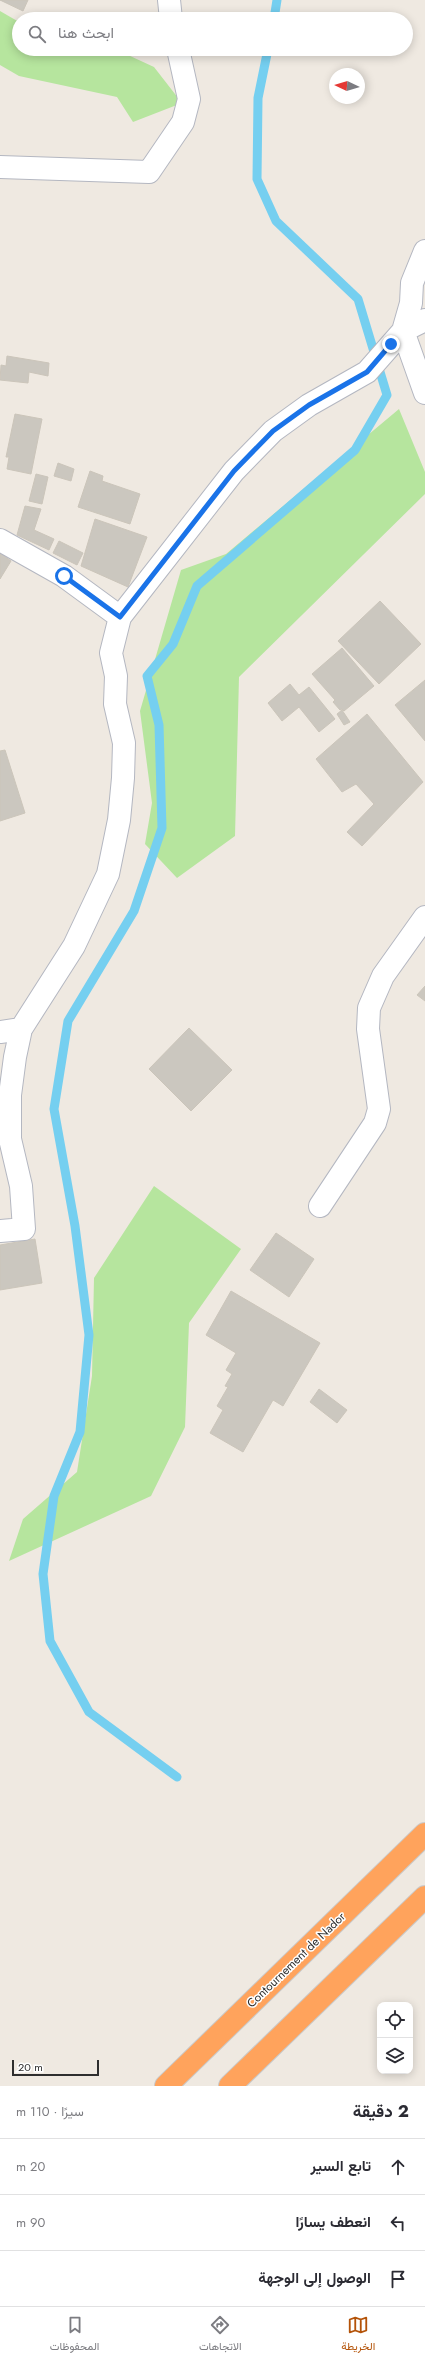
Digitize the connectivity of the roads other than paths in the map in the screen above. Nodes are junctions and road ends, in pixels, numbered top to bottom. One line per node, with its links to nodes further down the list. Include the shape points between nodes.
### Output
1 (169, 0): 2 (street)
2 (170, 12)
3 (180, 56): 4 (street, via 189,99 183,122 149,172)
4 (0, 167)
5 (425, 251): 7 (street, via 412,283 411,303)
6 (425, 320): 7 (street)
7 (397, 338): 8 (street); 10 (street, via 367,372 309,405 273,431 234,471)
8 (425, 393)
9 (0, 540): 10 (street, via 64,576)
10 (120, 617): 12 (street, via 111,653 116,676 115,704 124,743 123,778 119,820 108,874 74,946)
11 (425, 917): 15 (street, via 383,976 369,1008 368,1029 378,1109 375,1123)
12 (21, 1029): 13 (street); 14 (street)
13 (0, 1032)
14 (7, 1063): 16 (street, via 10,1139 21,1186 24,1228)
15 (320, 1206)
16 (0, 1231)
17 (425, 1834): 19 (highway, Contournement de Nador)
18 (425, 1897): 20 (highway)
19 (166, 2086)
20 (230, 2086)

